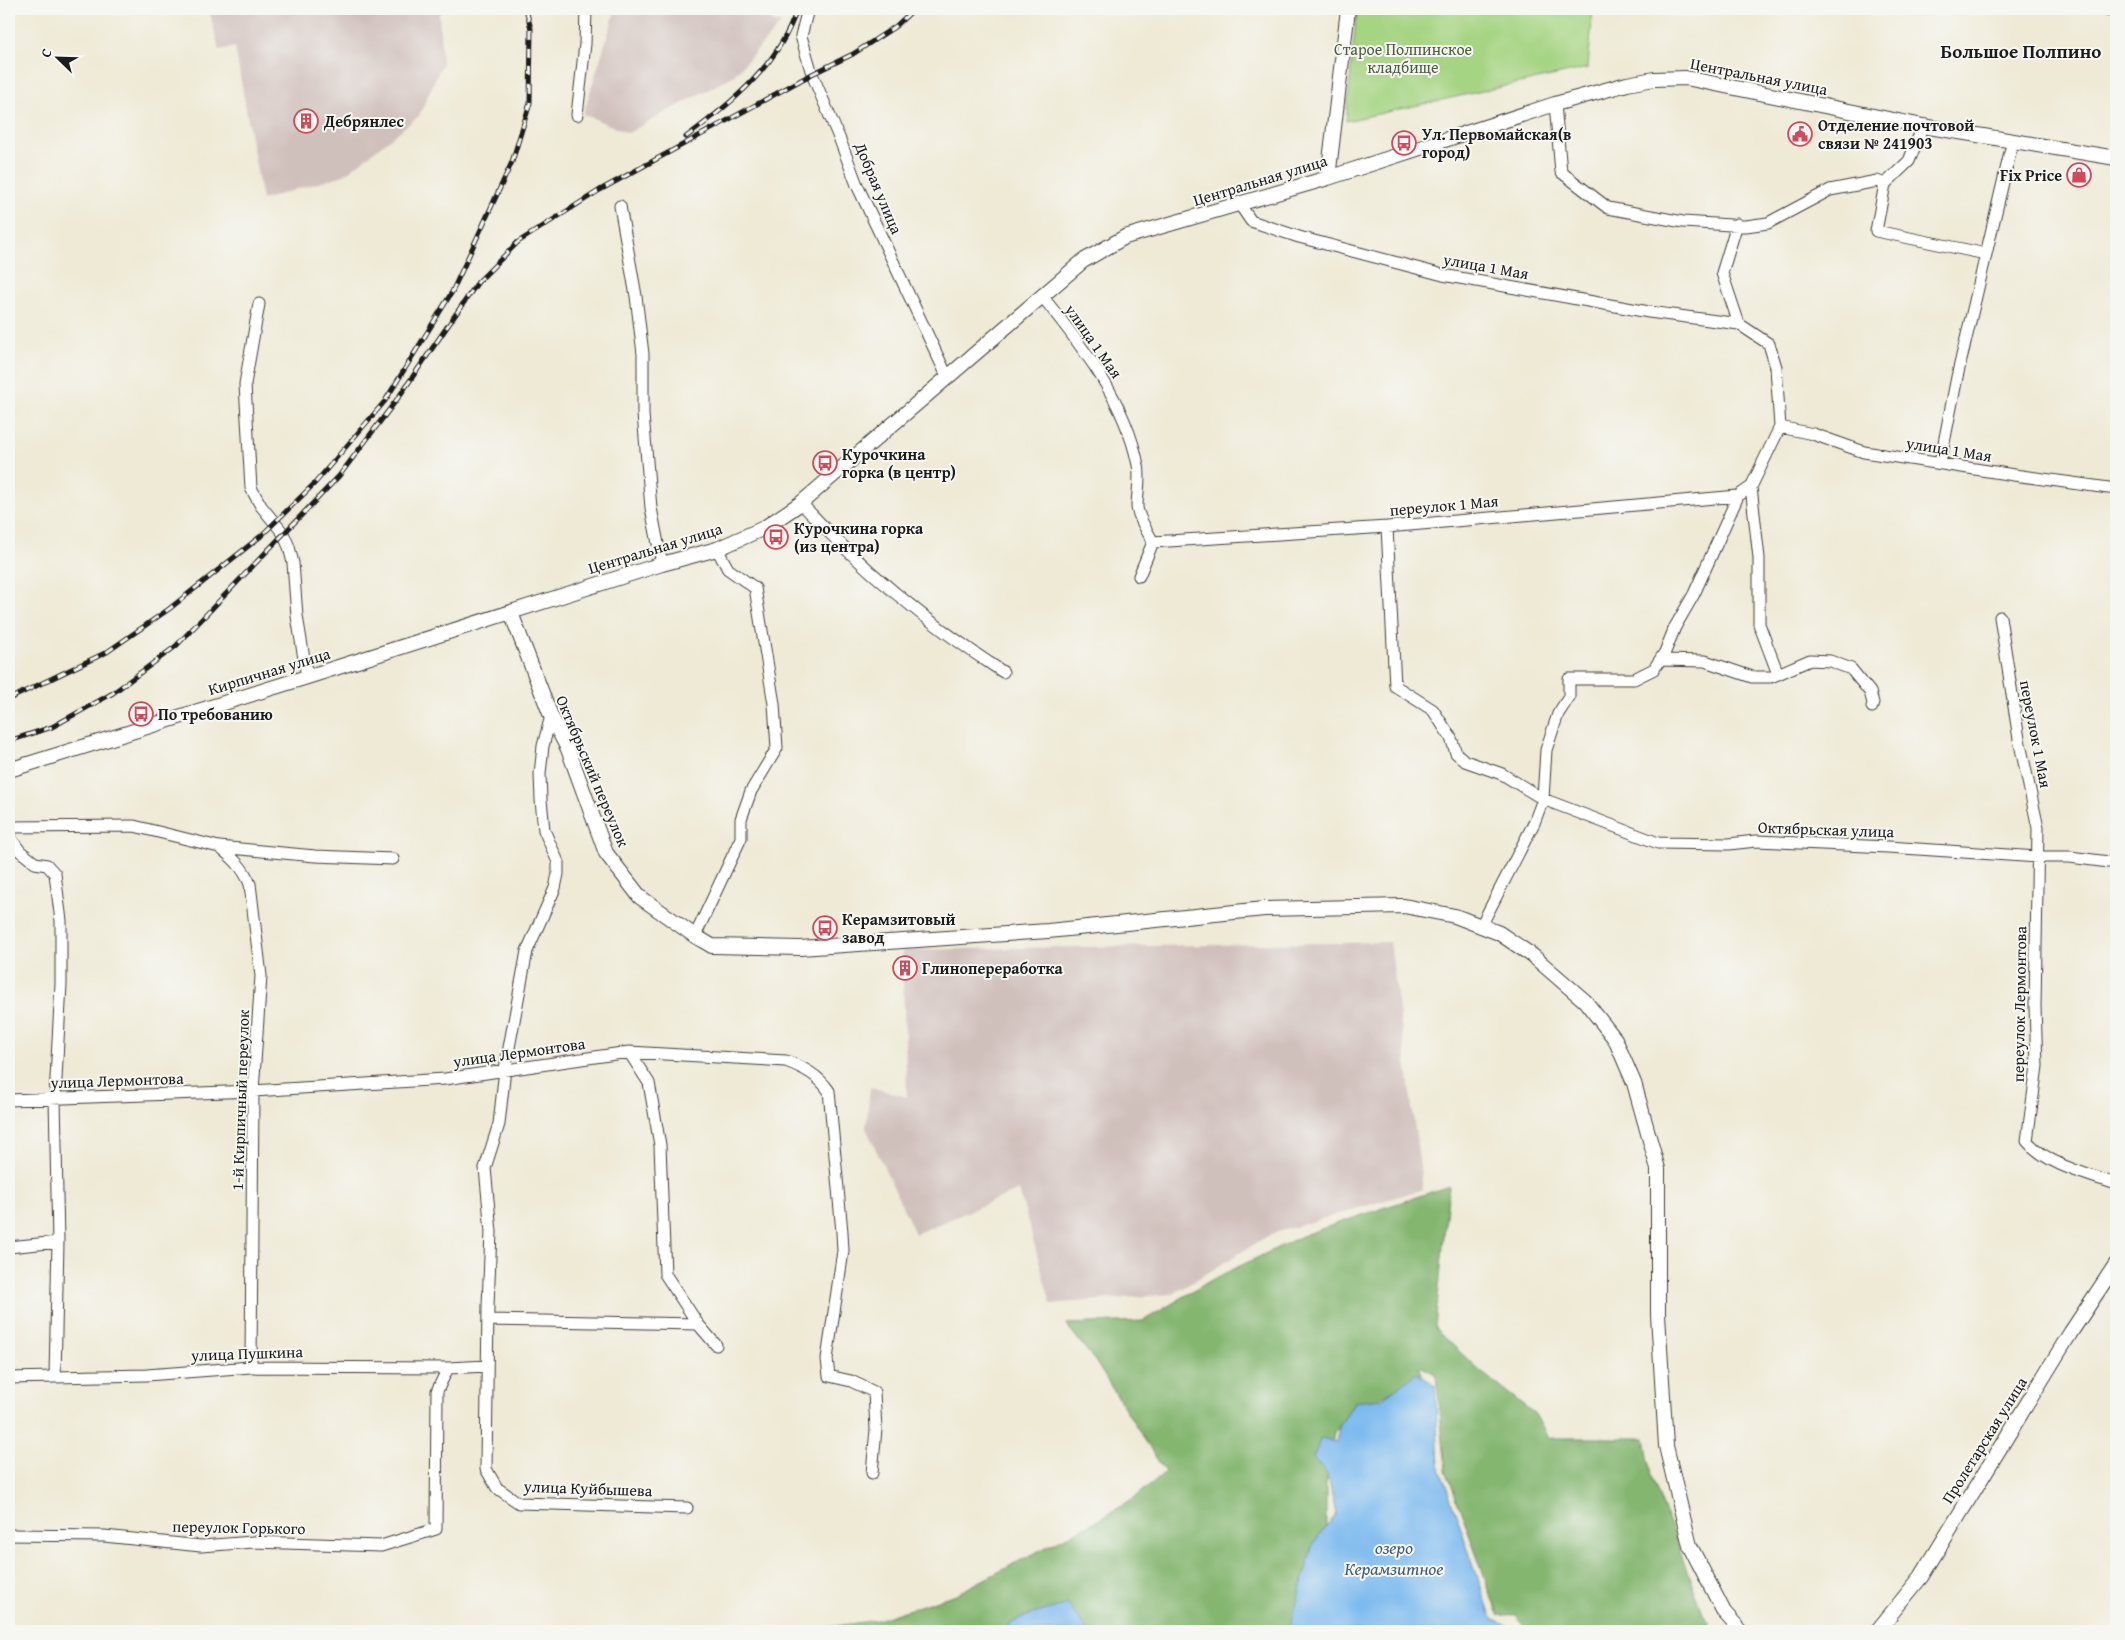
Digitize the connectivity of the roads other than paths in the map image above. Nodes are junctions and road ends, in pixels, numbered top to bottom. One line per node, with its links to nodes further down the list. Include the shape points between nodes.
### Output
1 (586, 9): 7 (street)
2 (808, 9): 20 (street, Добрая улица, via 800,36 812,74 857,184)
3 (1348, 9): 11 (street)
4 (2104, 9): 5 (street)
5 (2116, 10)
6 (1555, 104): 8 (street, Центральная улица, via 1626,84 1686,78); 11 (street, Центральная улица); 15 (street, via 1561,172 1608,208 1683,222)
7 (577, 116)
8 (1923, 126): 9 (street, Центральная улица); 12 (street, via 1909,161)
9 (2013, 140): 10 (street, Центральная улица); 16 (street)
10 (2116, 158)
11 (1328, 178): 13 (street, Центральная улица)
12 (1885, 184): 15 (street, via 1877,181 1830,190 1768,223); 16 (street, via 1876,231)
13 (1240, 205): 17 (street, Центральная улица, via 1116,240 1083,261); 19 (street, улица 1 Мая, via 1250,222 1443,275 1649,312)
14 (620, 206): 30 (street, via 643,354 643,414 651,508)
15 (1737, 224): 19 (street, via 1722,274)
16 (1986, 254): 22 (street)
17 (1042, 296): 20 (street, Центральная улица); 28 (street, улица 1 Мая, via 1077,339 1108,386 1138,466 1137,510)
18 (259, 304): 37 (street, via 245,384 251,488 260,506 283,533 289,547)
19 (1739, 324): 21 (street, via 1769,344 1776,367)
20 (947, 376): 26 (street, Центральная улица)
21 (1780, 427): 22 (street, улица 1 Мая, via 1813,434 1864,452); 23 (street)
22 (1940, 463): 24 (street, улица 1 Мая)
23 (1751, 487): 25 (street); 36 (street, via 1759,558 1759,624)
24 (2116, 489)
25 (1738, 496): 27 (street, переулок 1 Мая); 34 (street)
26 (801, 503): 29 (street, Центральная улица, via 764,528); 35 (street, via 884,585 958,643)
27 (1387, 527): 28 (street, переулок 1 Мая); 41 (street, Октябрьская улица, via 1395,686 1433,710 1456,752 1465,761 1502,774)
28 (1153, 542): 31 (street)
29 (718, 549): 30 (street, Центральная улица); 49 (street, via 728,569 755,588 774,704 777,748 751,791 741,819 741,838)
30 (662, 564): 32 (street, Центральная улица)
31 (1139, 576)
32 (511, 613): 37 (street, Кирпичная улица); 39 (street, Октябрьский переулок)
33 (2000, 617): 45 (street, переулок 1 Мая, via 2019,738 2038,828)
34 (1660, 660): 36 (street, via 1704,661 1752,677); 41 (street, via 1654,669 1634,679 1569,679 1569,696 1558,714 1546,750)
35 (1003, 672)
36 (1778, 674): 38 (street, via 1810,660 1830,661 1851,669 1870,692)
37 (308, 678): 40 (street, Кирпичная улица)
38 (1872, 707)
39 (551, 716): 49 (street, Октябрьский переулок, via 568,749 606,852 640,897); 51 (street, улица Куйбышева, via 540,774 540,800 544,830 558,862 558,874 553,895 527,951)
40 (9, 770)
41 (1543, 799): 45 (street, Октябрьская улица, via 1658,843 1756,841); 48 (street)
42 (9, 828): 44 (street, via 134,826)
43 (9, 836): 53 (street, via 20,851 36,863 47,865 55,874 61,921)
44 (219, 847): 46 (street); 52 (street, 1-й Кирпичный переулок, via 237,862 250,884 262,976)
45 (2038, 857): 47 (street, Октябрьская улица); 55 (street, переулок Лермонтова, via 2037,1066 2027,1141 2036,1151 2075,1170)
46 (394, 859)
47 (2116, 863)
48 (1481, 926): 49 (street, Октябрьский переулок, via 1455,916 1404,906 1264,909 1048,931 800,948 712,946); 70 (street, Октябрьский переулок, via 1500,933 1533,956 1585,1001 1615,1039 1634,1083 1658,1169 1658,1315 1666,1446 1690,1546 1724,1612)
49 (695, 936)
50 (629, 1052): 51 (street, улица Лермонтова); 60 (street, via 649,1083 660,1145 665,1274); 67 (street, улица Лермонтова, via 786,1061 807,1069 824,1083 828,1091 843,1251 827,1360 829,1376 851,1381 874,1392 876,1429)
51 (505, 1069): 52 (street, улица Лермонтова, via 445,1079); 59 (street, улица Куйбышева, via 499,1124 485,1168 491,1232)
52 (253, 1092): 53 (street, улица Лермонтова); 63 (street, 1-й Кирпичный переулок)
53 (55, 1098): 54 (street, улица Лермонтова); 56 (street)
54 (9, 1100)
55 (2116, 1184)
56 (58, 1242): 57 (street); 65 (street)
57 (9, 1247)
58 (2116, 1264): 71 (street, Пролетарская улица, via 1920,1577)
59 (488, 1320): 60 (street); 62 (street, улица Куйбышева)
60 (698, 1324): 61 (street)
61 (716, 1345)
62 (487, 1366): 64 (street, улица Пушкина); 68 (street, улица Куйбышева, via 486,1469 497,1488 519,1503)
63 (251, 1367): 64 (street, улица Пушкина); 65 (street, улица Пушкина, via 147,1375)
64 (448, 1368): 69 (street, переулок Горького, via 437,1391 436,1529 380,1546 253,1542 201,1546 104,1536)
65 (55, 1376): 66 (street, улица Пушкина)
66 (9, 1378)
67 (872, 1474)
68 (687, 1508)
69 (9, 1535)
70 (1741, 1631)
71 (1877, 1631)

